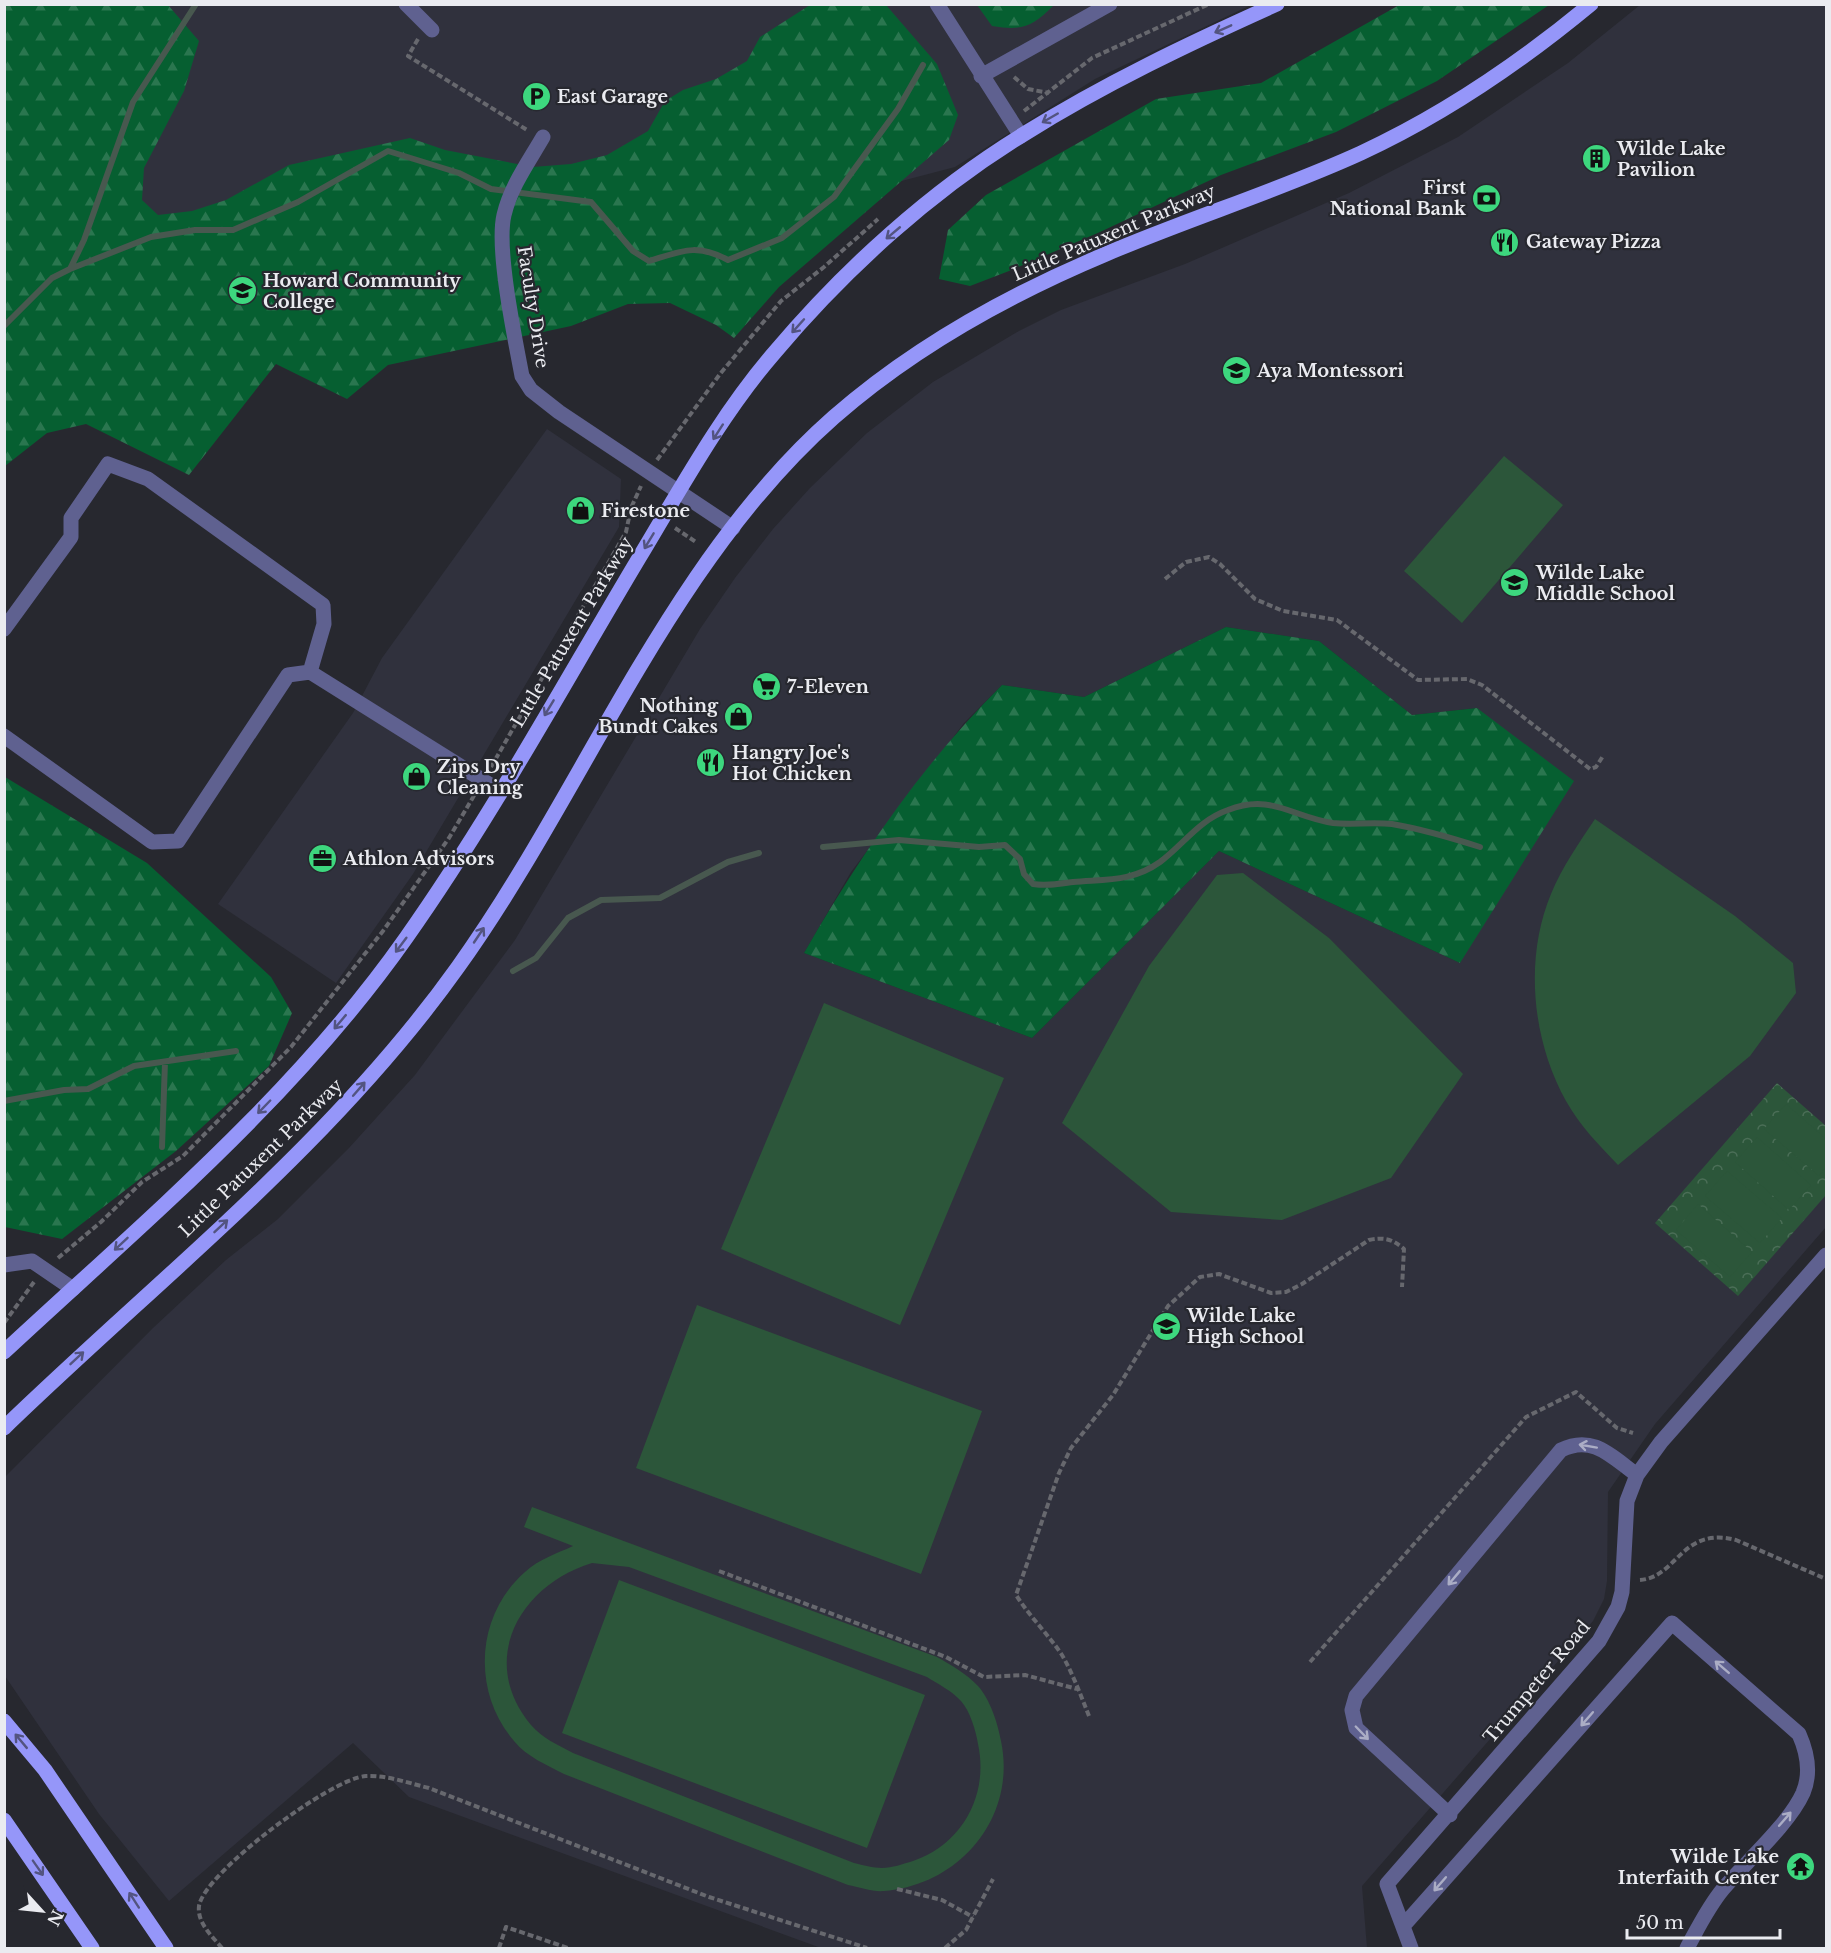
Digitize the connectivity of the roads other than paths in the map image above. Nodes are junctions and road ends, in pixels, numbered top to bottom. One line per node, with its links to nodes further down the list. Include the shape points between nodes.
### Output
1 (406, 4): 6 (street)
2 (937, 4): 7 (street)
3 (1110, 4): 7 (street)
4 (1277, 4): 8 (main road, Little Patuxent Parkway, one-way to 8, via 1105,87)
5 (1591, 4): 11 (main road, Little Patuxent Parkway, via 1496,75 1366,151 1107,253 960,325 834,417 784,466)
6 (430, 27)
7 (981, 76): 8 (street)
8 (1021, 136): 10 (main road, Little Patuxent Parkway, one-way to 10, via 940,193 824,297 771,356)
9 (541, 140): 10 (street, Faculty Drive, via 519,175 503,218 505,263 522,376 531,390 586,431)
10 (680, 491): 11 (street, Faculty Drive); 15 (main road, Little Patuxent Parkway, one-way to 15)
11 (733, 528): 20 (main road, Little Patuxent Parkway, one-way to 11, via 278,1174 406,1035 508,892 672,615)
12 (4, 629): 13 (street, via 71,537 71,518 108,464 148,479 323,604 324,624)
13 (310, 672): 14 (street, via 288,675 178,841 152,842); 15 (street)
14 (4, 736)
15 (500, 791): 18 (main road, Little Patuxent Parkway, one-way to 18, via 406,938 361,998 238,1134)
16 (1827, 1255): 23 (street, Trumpeter Road, via 1661,1442)
17 (6, 1266): 18 (street, via 32,1261)
18 (73, 1289): 19 (main road, Little Patuxent Parkway)
19 (4, 1352)
20 (56, 1378): 21 (main road, Little Patuxent Parkway); 22 (main road)
21 (4, 1428)
22 (4, 1438)
23 (1637, 1475): 25 (street, Trumpeter Road, via 1627,1502 1622,1592 1610,1623 1599,1641); 25 (street, one-way to 25, via 1585,1443 1561,1450 1356,1696 1352,1710 1356,1728)
24 (4, 1721): 29 (main road, one-way to 24, via 45,1770)
25 (1450, 1815): 27 (street, Trumpeter Road, via 1387,1884)
26 (4, 1820): 28 (main road, one-way to 28)
27 (1404, 1925): 30 (street, Trumpeter Road); 31 (street, one-way to 27, via 1722,1891 1794,1809 1808,1776 1799,1734 1672,1623)
28 (92, 1948)
29 (166, 1948)
30 (1412, 1948)
31 (1687, 1948)

